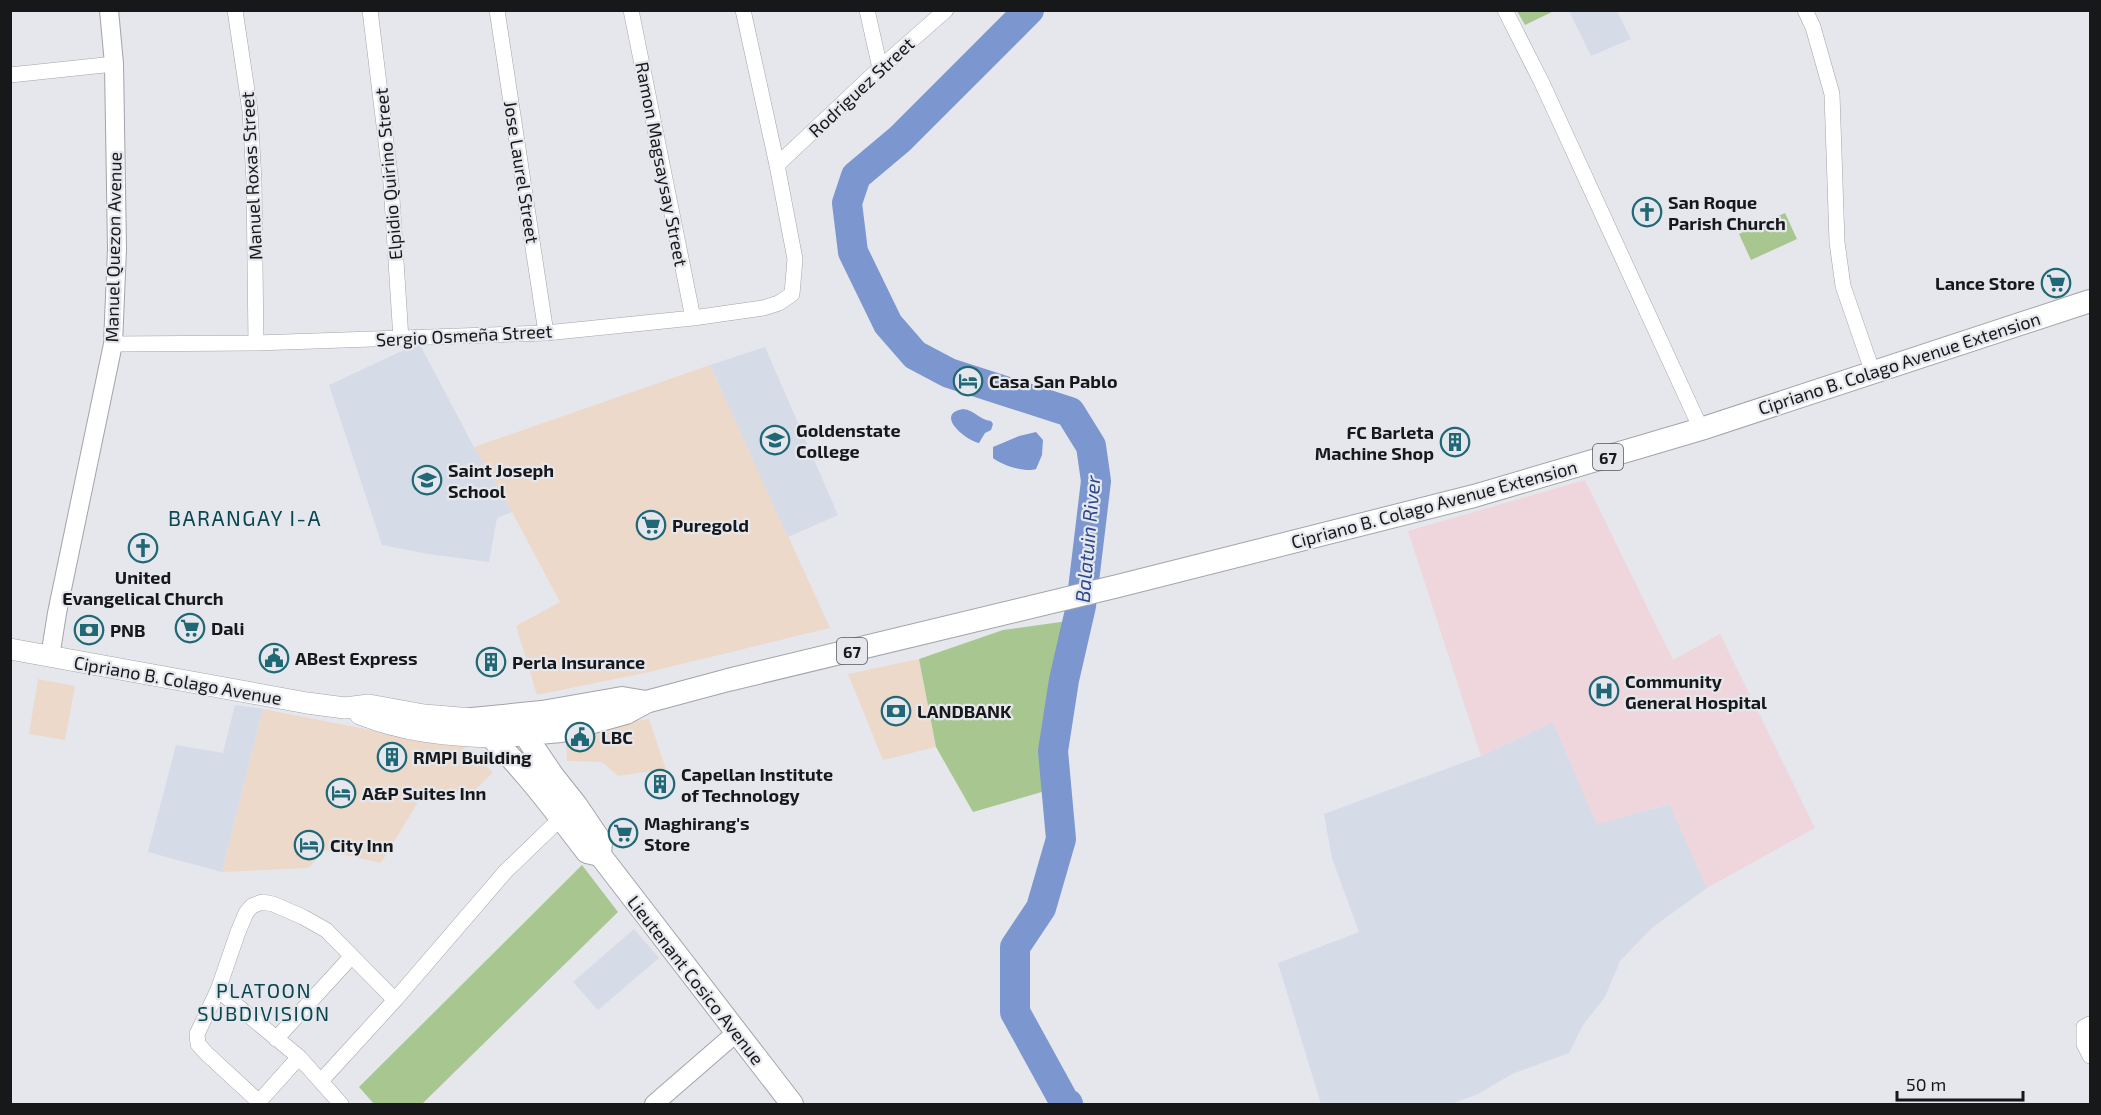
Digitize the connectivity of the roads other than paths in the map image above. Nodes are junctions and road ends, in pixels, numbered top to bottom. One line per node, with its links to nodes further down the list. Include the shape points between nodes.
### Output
1 (109, 10): 11 (street, Manuel Quezon Avenue)
2 (235, 10): 19 (street, Manuel Roxas Street, via 250,111)
3 (370, 10): 18 (street, Elpidio Quirino Street, via 392,183)
4 (497, 10): 17 (street, Jose Laurel Street)
5 (632, 10): 16 (street, Ramon Magsaysay Street)
6 (743, 10): 14 (street)
7 (867, 10): 12 (street)
8 (946, 10): 12 (street, Rodriguez Street)
9 (1504, 10): 22 (street, via 1542,83)
10 (1805, 10): 21 (street, via 1832,94 1837,242 1844,286)
11 (114, 64): 13 (street); 20 (street, Manuel Quezon Avenue, via 117,249)
12 (880, 68): 14 (street, Rodriguez Street)
13 (10, 75)
14 (777, 165): 16 (street, Sergio Osmeña Street, via 795,259 792,294 763,308)
15 (2091, 301): 21 (main road, Cipriano B. Colago Avenue Extension / 67)
16 (693, 318): 17 (street, Sergio Osmeña Street)
17 (546, 333): 18 (street, Sergio Osmeña Street)
18 (401, 339): 19 (street, Sergio Osmeña Street)
19 (256, 343): 20 (street, Sergio Osmeña Street)
20 (113, 344): 25 (street, Manuel Quezon Avenue)
21 (1873, 373): 22 (main road, Cipriano B. Colago Avenue Extension / 67)
22 (1701, 429): 23 (main road, Cipriano B. Colago Avenue Extension / 67, via 1463,499)
23 (1118, 586): 26 (main road, Cipriano B. Colago Avenue / 67)
24 (10, 649): 25 (main road, Cipriano B. Colago Avenue / 67)
25 (50, 657): 27 (main road, Cipriano B. Colago Avenue / 67)
26 (646, 702): 28 (main road, Cipriano B. Colago Avenue / 67, via 622,698); 30 (main road, Cipriano B. Colago Avenue / 67, via 626,713 561,731)
27 (345, 708): 29 (main road, Cipriano B. Colago Avenue / 67, via 369,705 424,715); 31 (main road, Cipriano B. Colago Avenue / 67, via 399,728 445,736)
28 (515, 715): 29 (main road, Cipriano B. Colago Avenue / 67); 30 (main road, Lieutenant Cosico Avenue)
29 (472, 718): 31 (main road, Lieutenant Cosico Avenue)
30 (525, 735): 31 (main road, Cipriano B. Colago Avenue / 67); 33 (main road, Lieutenant Cosico Avenue, via 601,842)
31 (493, 737): 32 (main road, Lieutenant Cosico Avenue)
32 (561, 818): 33 (main road, Lieutenant Cosico Avenue, via 587,852); 36 (street, via 506,872)
33 (600, 855): 38 (main road, Lieutenant Cosico Avenue)
34 (351, 957): 35 (street, via 326,930 262,902 246,912); 36 (street); 39 (street)
35 (218, 990): 39 (street); 43 (street, via 197,1034 198,1044)
36 (394, 1000): 42 (street)
37 (2091, 1024): 40 (street, via 2084,1027 2084,1044)
38 (737, 1032): 45 (street); 46 (main road, Lieutenant Cosico Avenue)
39 (276, 1038): 41 (street)
40 (2091, 1056)
41 (299, 1057): 42 (street); 43 (street)
42 (321, 1080): 44 (street)
43 (258, 1103)
44 (341, 1104)
45 (654, 1104)
46 (792, 1104)

